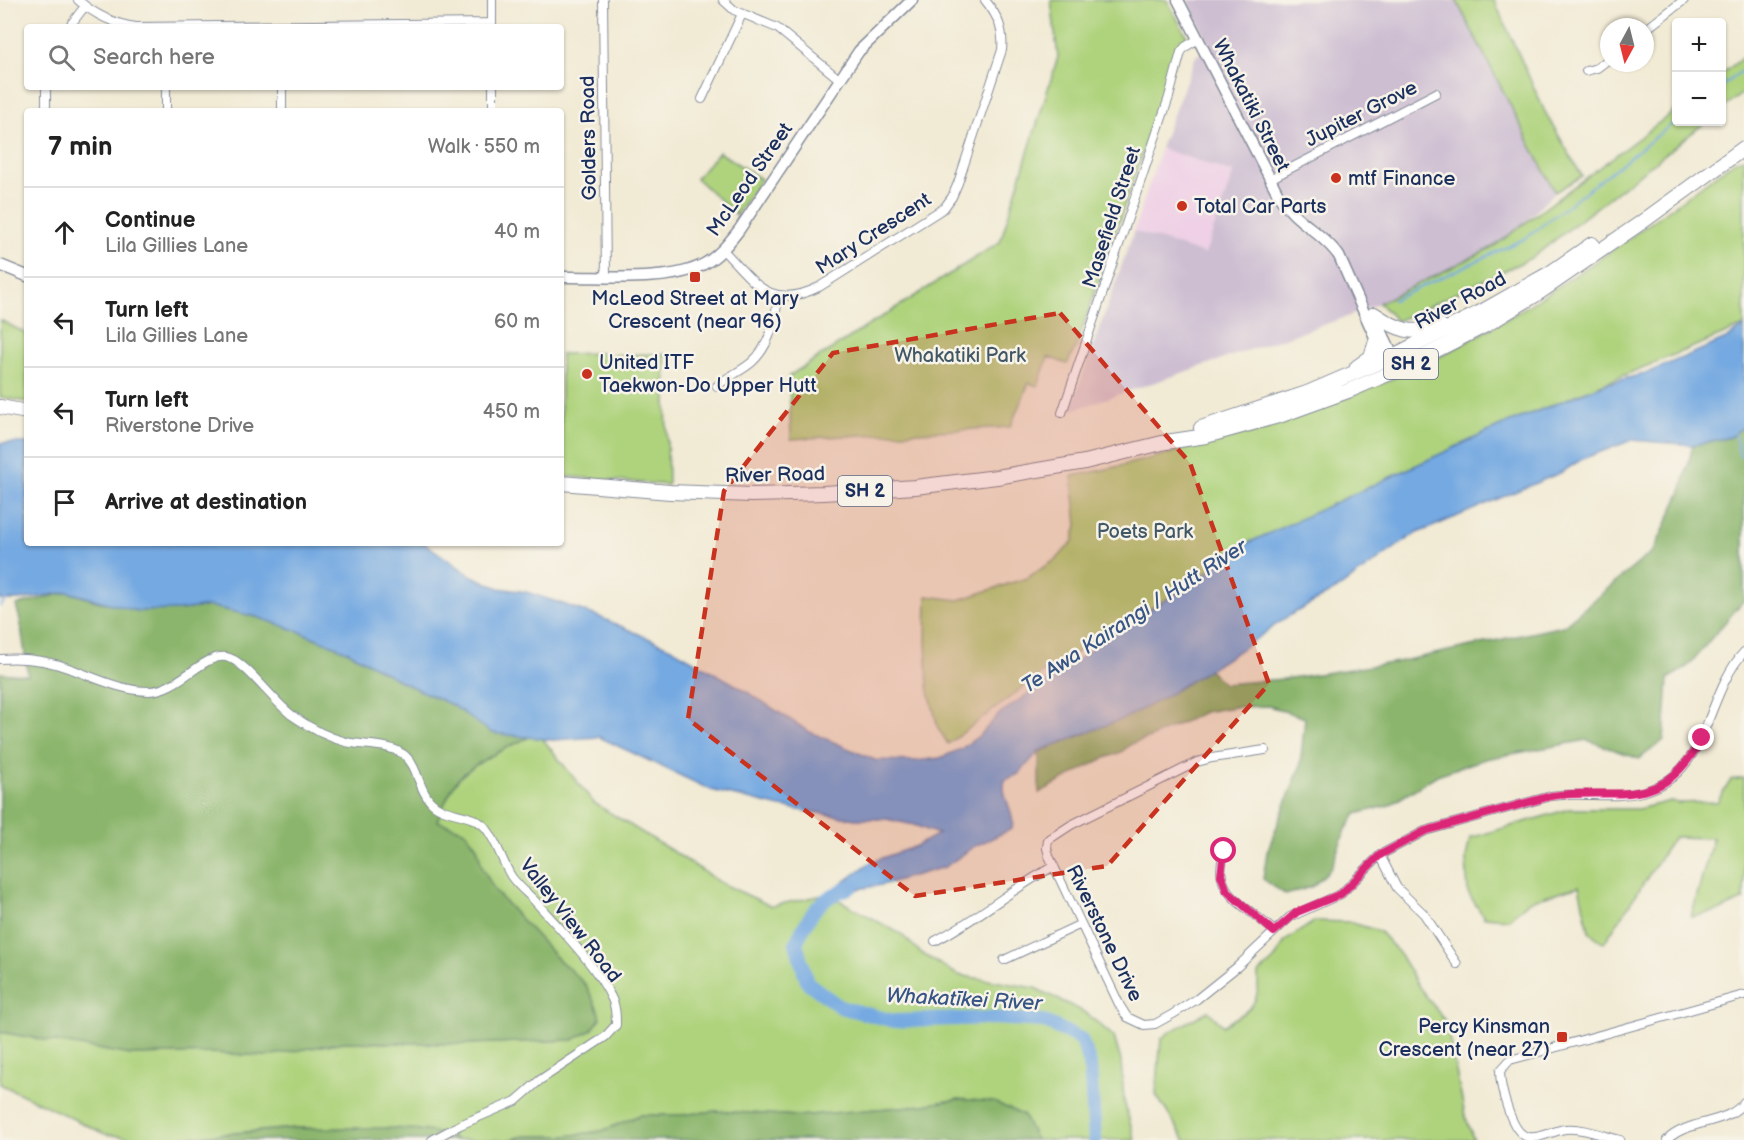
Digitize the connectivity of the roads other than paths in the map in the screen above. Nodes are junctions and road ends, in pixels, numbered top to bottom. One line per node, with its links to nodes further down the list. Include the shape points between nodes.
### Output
1 (492, 0): 13 (street)
2 (603, 0): 36 (street, Golders Road)
3 (723, 0): 9 (street)
4 (912, 0): 17 (street, McLeod Street, via 869,39)
5 (985, 0): 38 (street, Mary Crescent, via 1003,29 1002,50 948,203 819,288 803,295)
6 (1178, 0): 14 (street, Whakatiki Street)
7 (1684, 0): 10 (street)
8 (81, 3): 11 (street); 12 (street)
9 (742, 14): 17 (street, via 777,28); 23 (street)
10 (1654, 23)
11 (70, 24)
12 (121, 24)
13 (492, 24)
14 (1198, 39): 30 (street, Whakatiki Street); 46 (street, Masefield Street, via 1181,52)
15 (1600, 66): 16 (street)
16 (1586, 71)
17 (839, 79): 31 (street, McLeod Street)
18 (46, 90): 24 (street)
19 (166, 90): 25 (street)
20 (282, 90): 26 (street)
21 (493, 90): 27 (street)
22 (1436, 93): 30 (street, Jupiter Grove)
23 (702, 99)
24 (46, 108)
25 (166, 108)
26 (282, 108)
27 (494, 108)
28 (1744, 138): 33 (highway, River Road / SH 2)
29 (1744, 148): 33 (highway, River Road / SH 2, via 1642,222)
30 (1270, 179): 34 (street, Whakatiki Street, via 1288,209 1330,243)
31 (723, 250): 36 (street, McLeod Street, via 684,272); 38 (street, via 757,284)
32 (0, 265): 35 (street)
33 (1556, 273): 39 (highway, via 1430,330 1403,330); 41 (highway, River Road, via 1407,357); 47 (highway, River Road / SH 2, via 1537,294 1406,366 1348,391)
34 (1348, 274): 39 (street, Whakatiki Street); 40 (street, Whakatiki Street)
35 (24, 275)
36 (606, 276): 37 (street, McLeod Street)
37 (564, 277)
38 (779, 296): 42 (street, via 771,332 759,355)
39 (1374, 314): 41 (street, Whakatiki Street)
40 (1376, 341): 41 (street, Whakatiki Street, via 1382,353); 43 (highway, via 1365,363)
41 (1391, 357): 43 (highway, River Road / SH 2); 47 (highway, via 1381,370)
42 (717, 386)
43 (1282, 401): 48 (highway, River Road / SH 2)
44 (0, 408): 45 (highway)
45 (24, 412)
46 (1062, 413)
47 (1255, 422): 48 (highway, River Road / SH 2)
48 (1166, 442): 49 (highway, River Road / SH 2, via 1041,470 862,491 715,494)
49 (564, 483)
50 (1744, 652): 54 (street, Riverstone Drive, via 1720,688 1692,756 1680,771 1657,786 1627,794 1551,796 1425,831)
51 (0, 659): 63 (street, Valley View Road, via 31,658 121,687 152,691 164,689 214,658 225,656 235,660 274,701 308,727 347,742 400,752 414,767 430,801 476,820 486,829 512,878 591,967 612,999 616,1025 516,1101)
52 (1265, 750): 55 (street, Riverstone Drive, via 1197,762 1058,833 1047,844)
53 (1227, 846): 57 (street, via 1221,869 1227,891)
54 (1380, 855): 57 (street, Riverstone Drive, via 1341,894 1297,912); 60 (street, via 1397,888 1424,914)
55 (1054, 866): 56 (street, Riverstone Drive); 58 (street)
56 (1081, 924): 57 (street, Riverstone Drive, via 1124,1013 1148,1025 1164,1020 1197,999); 59 (street)
57 (1274, 932)
58 (935, 941)
59 (1004, 960)
60 (1457, 964)
61 (1744, 995): 64 (street, via 1510,1060 1500,1071 1500,1082 1519,1133 1540,1136 1566,1129)
62 (1744, 1102): 65 (street, via 1735,1112 1680,1129)
63 (432, 1140)
64 (1620, 1140)
65 (1667, 1140)

